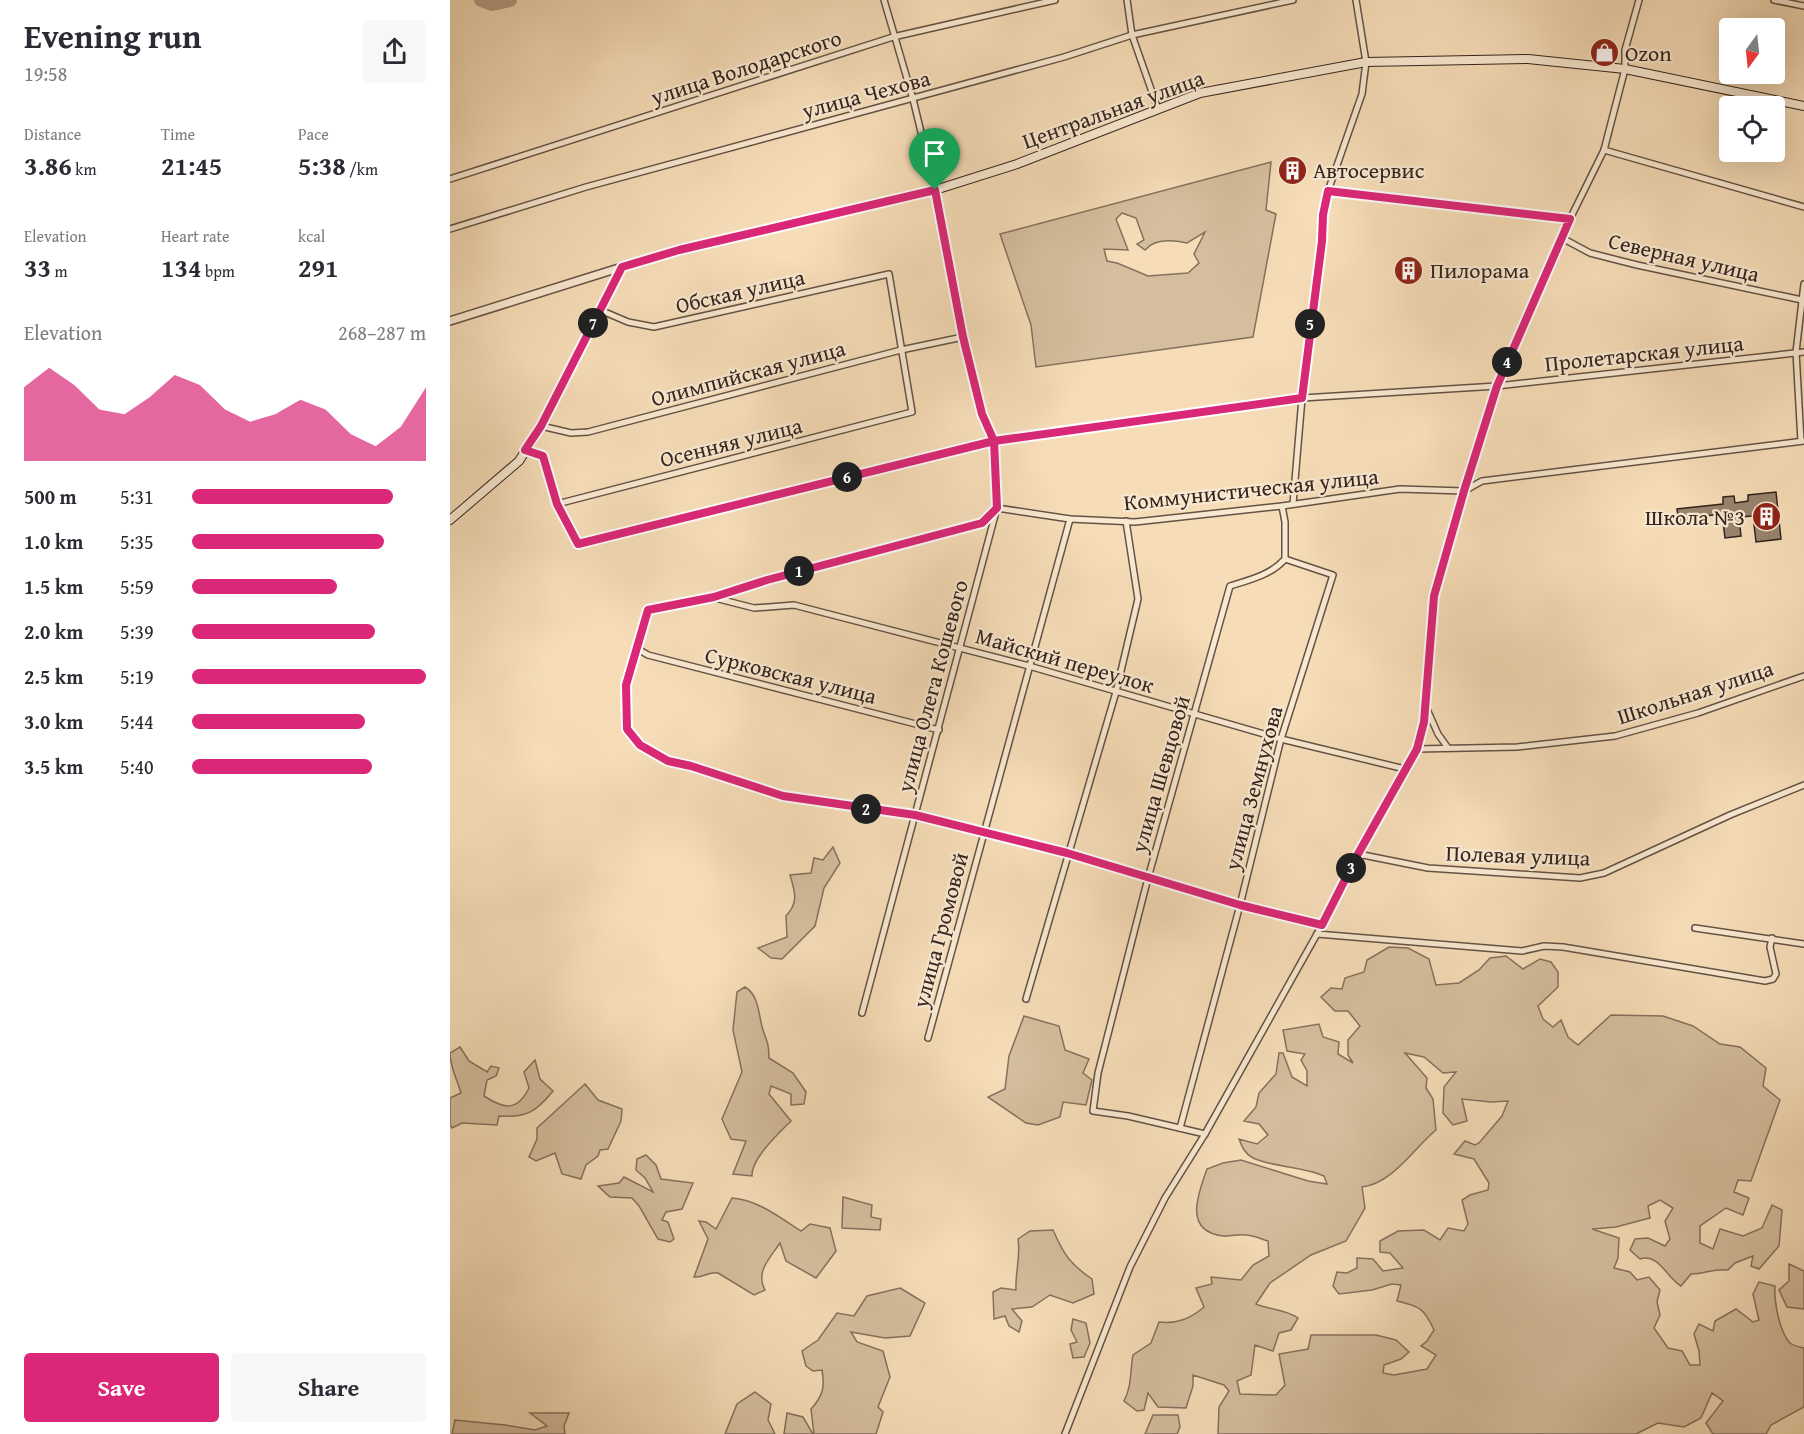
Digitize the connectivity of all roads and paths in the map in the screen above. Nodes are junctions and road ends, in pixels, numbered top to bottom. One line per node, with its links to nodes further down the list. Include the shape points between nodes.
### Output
1 (884, 0): 10 (street)
2 (1055, 0): 10 (street, улица Володарского)
3 (1127, 0): 9 (street)
4 (1293, 0): 9 (street, улица Чехова)
5 (1356, 0): 11 (street)
6 (1639, 0): 12 (street, via 1625,50)
7 (1774, 0): 8 (street)
8 (1804, 6)
9 (1132, 35): 13 (street, улица Чехова); 15 (street)
10 (893, 37): 13 (street); 17 (street, улица Володарского)
11 (1366, 62): 12 (main road, Центральная улица, via 1528,59); 15 (main road, Центральная улица, via 1200,93); 19 (street, via 1362,94)
12 (1625, 69): 14 (main road, Центральная улица); 16 (street)
13 (913, 99): 18 (street); 22 (street, улица Чехова, via 586,187)
14 (1804, 106)
15 (1158, 109): 18 (main road, Центральная улица, via 1017,164)
16 (1605, 150): 20 (street); 21 (street)
17 (450, 179)
18 (935, 190): 24 (main road, Центральная улица); 29 (street)
19 (1328, 191): 21 (street); 34 (street)
20 (1804, 207)
21 (1570, 219): 23 (street)
22 (450, 229)
23 (1562, 238): 26 (street, Северная улица, via 1590,253); 33 (street)
24 (622, 267): 27 (main road); 28 (street, Центральная улица)
25 (1804, 284): 26 (street)
26 (1802, 300): 31 (street)
27 (600, 310): 30 (street, Обская улица, via 628,322 654,327 889,274); 35 (main road)
28 (450, 321)
29 (963, 337): 30 (street, Олимпийская улица); 36 (street, via 982,414)
30 (901, 350): 35 (street, Олимпийская улица, via 588,432 571,433); 40 (street, Осенняя улица, via 912,412)
31 (1796, 352): 32 (street, Пролетарская улица); 33 (street, Пролетарская улица); 37 (street)
32 (1804, 352)
33 (1497, 386): 34 (street, Пролетарская улица); 39 (street)
34 (1302, 398): 36 (street, Пролетарская улица); 41 (street)
35 (541, 426): 38 (main road)
36 (994, 441): 40 (street, Пролетарская улица, via 578,544); 43 (street, улица Олега Кошевого)
37 (1802, 441): 39 (street, Коммунистическая улица, via 1482,481)
38 (525, 450): 40 (street, via 543,456); 45 (main road, via 519,461)
39 (1464, 491): 41 (street, Коммунистическая улица, via 1400,489); 54 (street, via 1434,596)
40 (557, 504)
41 (1293, 504): 42 (street, Коммунистическая улица)
42 (1282, 506): 46 (street, Коммунистическая улица); 47 (street)
43 (997, 508): 44 (street, Коммунистическая улица); 48 (street, via 982,523); 49 (street, улица Олега Кошевого)
44 (1070, 519): 46 (street, Коммунистическая улица); 51 (street, улица Громовой)
45 (450, 520)
46 (1126, 521): 53 (street, via 1138,599)
47 (1285, 559): 55 (street, улица Шевцовой, via 1263,575 1230,586); 57 (street, улица Земнухова, via 1333,575)
48 (714, 597): 49 (street, Майский переулок, via 754,608 794,605); 50 (street, via 648,610)
49 (958, 647): 51 (street, Майский переулок); 56 (street, улица Олега Кошевого)
50 (636, 648): 56 (street, Сурковская улица, via 648,655); 62 (street, via 626,685 627,729 640,745 668,761 783,796)
51 (1029, 666): 53 (street, Майский переулок); 63 (street, улица Громовой)
52 (1804, 675): 58 (street, Школьная улица, via 1698,713 1615,736 1517,747)
53 (1116, 692): 55 (street, Майский переулок); 64 (street)
54 (1425, 705): 58 (street); 59 (street)
55 (1194, 714): 57 (street, Майский переулок); 66 (street, улица Шевцовой)
56 (939, 730): 62 (street, улица Олега Кошевого)
57 (1281, 739): 60 (street, Майский переулок); 67 (street, улица Земнухова)
58 (1448, 748): 59 (street, Школьная улица)
59 (1417, 749): 60 (street)
60 (1405, 769): 65 (street)
61 (1804, 785): 65 (street, Полевая улица, via 1604,873 1580,878 1428,868)
62 (915, 815): 63 (street); 74 (street, улица Олега Кошевого)
63 (984, 832): 64 (street); 75 (street, улица Громовой)
64 (1067, 853): 66 (street); 73 (street)
65 (1358, 854): 68 (street)
66 (1148, 878): 67 (street); 76 (street, улица Шевцовой, via 1104,1050 1093,1111)
67 (1240, 905): 68 (street); 76 (street, улица Земнухова)
68 (1322, 925): 70 (street)
69 (1695, 928): 71 (street)
70 (1317, 934): 71 (street, via 1522,951 1563,947 1765,981 1776,974); 77 (street)
71 (1772, 938): 72 (street)
72 (1804, 944)
73 (1026, 999)
74 (862, 1012)
75 (928, 1038)
76 (1180, 1128): 77 (street)
77 (1205, 1134): 78 (street, via 1130,1267)
78 (1065, 1434)

